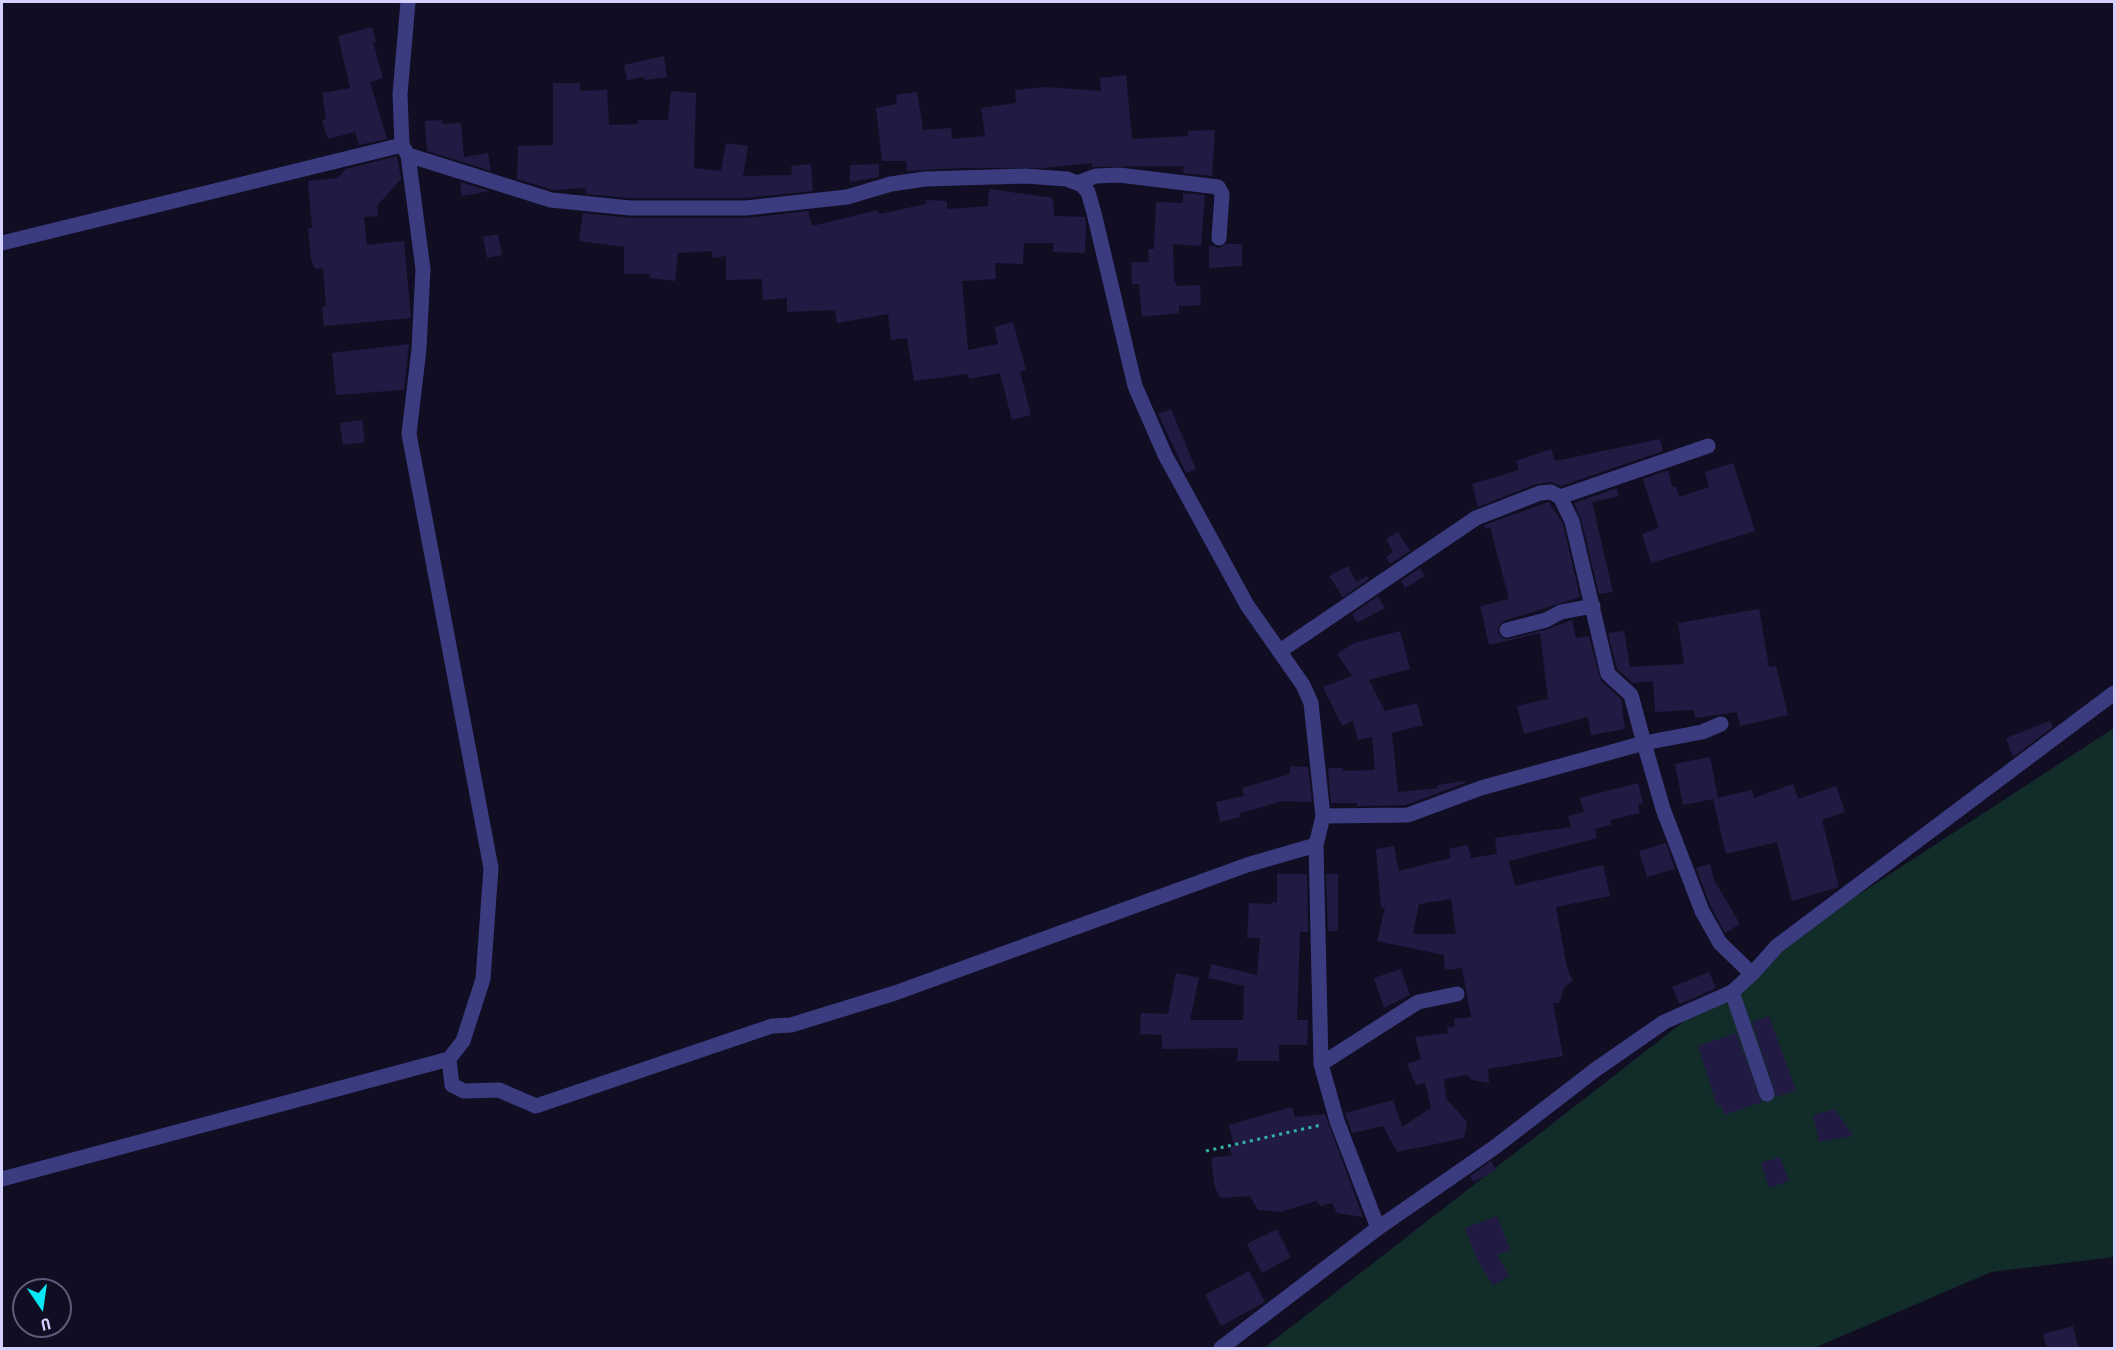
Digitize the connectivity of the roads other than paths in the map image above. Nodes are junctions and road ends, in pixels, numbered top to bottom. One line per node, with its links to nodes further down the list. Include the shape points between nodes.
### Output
1 (408, 2): 2 (street, via 400,94)
2 (405, 150): 3 (street, via 551,200 630,208 746,208 847,196 925,179 1025,176); 5 (street); 19 (street, via 423,269 409,434 491,868 483,979 463,1041)
3 (1077, 183): 4 (street, via 1096,176 1119,175 1218,187 1222,200); 10 (street, via 1088,192 1135,386 1165,455 1247,605)
4 (1219, 238)
5 (2, 243)
6 (1708, 446): 7 (street)
7 (1560, 498): 8 (street, via 1572,521); 10 (street, via 1551,492 1540,493 1476,518)
8 (1593, 606): 9 (street); 13 (street, via 1608,674 1631,695)
9 (1507, 630)
10 (1280, 651): 14 (street, via 1311,703)
11 (2115, 693): 16 (street, via 1777,946)
12 (1721, 724): 13 (street, via 1702,732)
13 (1644, 743): 14 (street, via 1480,788 1408,815); 16 (street, via 1663,809 1702,912 1720,943)
14 (1323, 816): 15 (street)
15 (1316, 845): 19 (street, via 1247,865 895,993 791,1025 772,1026 536,1106 499,1090 464,1092 452,1085); 20 (street)
16 (1752, 974): 17 (street)
17 (1732, 992): 21 (street); 23 (street, via 1664,1022)
18 (1457, 994): 20 (street, via 1418,1002)
19 (449, 1059): 22 (street)
20 (1320, 1064): 23 (street)
21 (1767, 1094)
22 (2, 1179)
23 (1378, 1228): 24 (street)
24 (1221, 1348)

